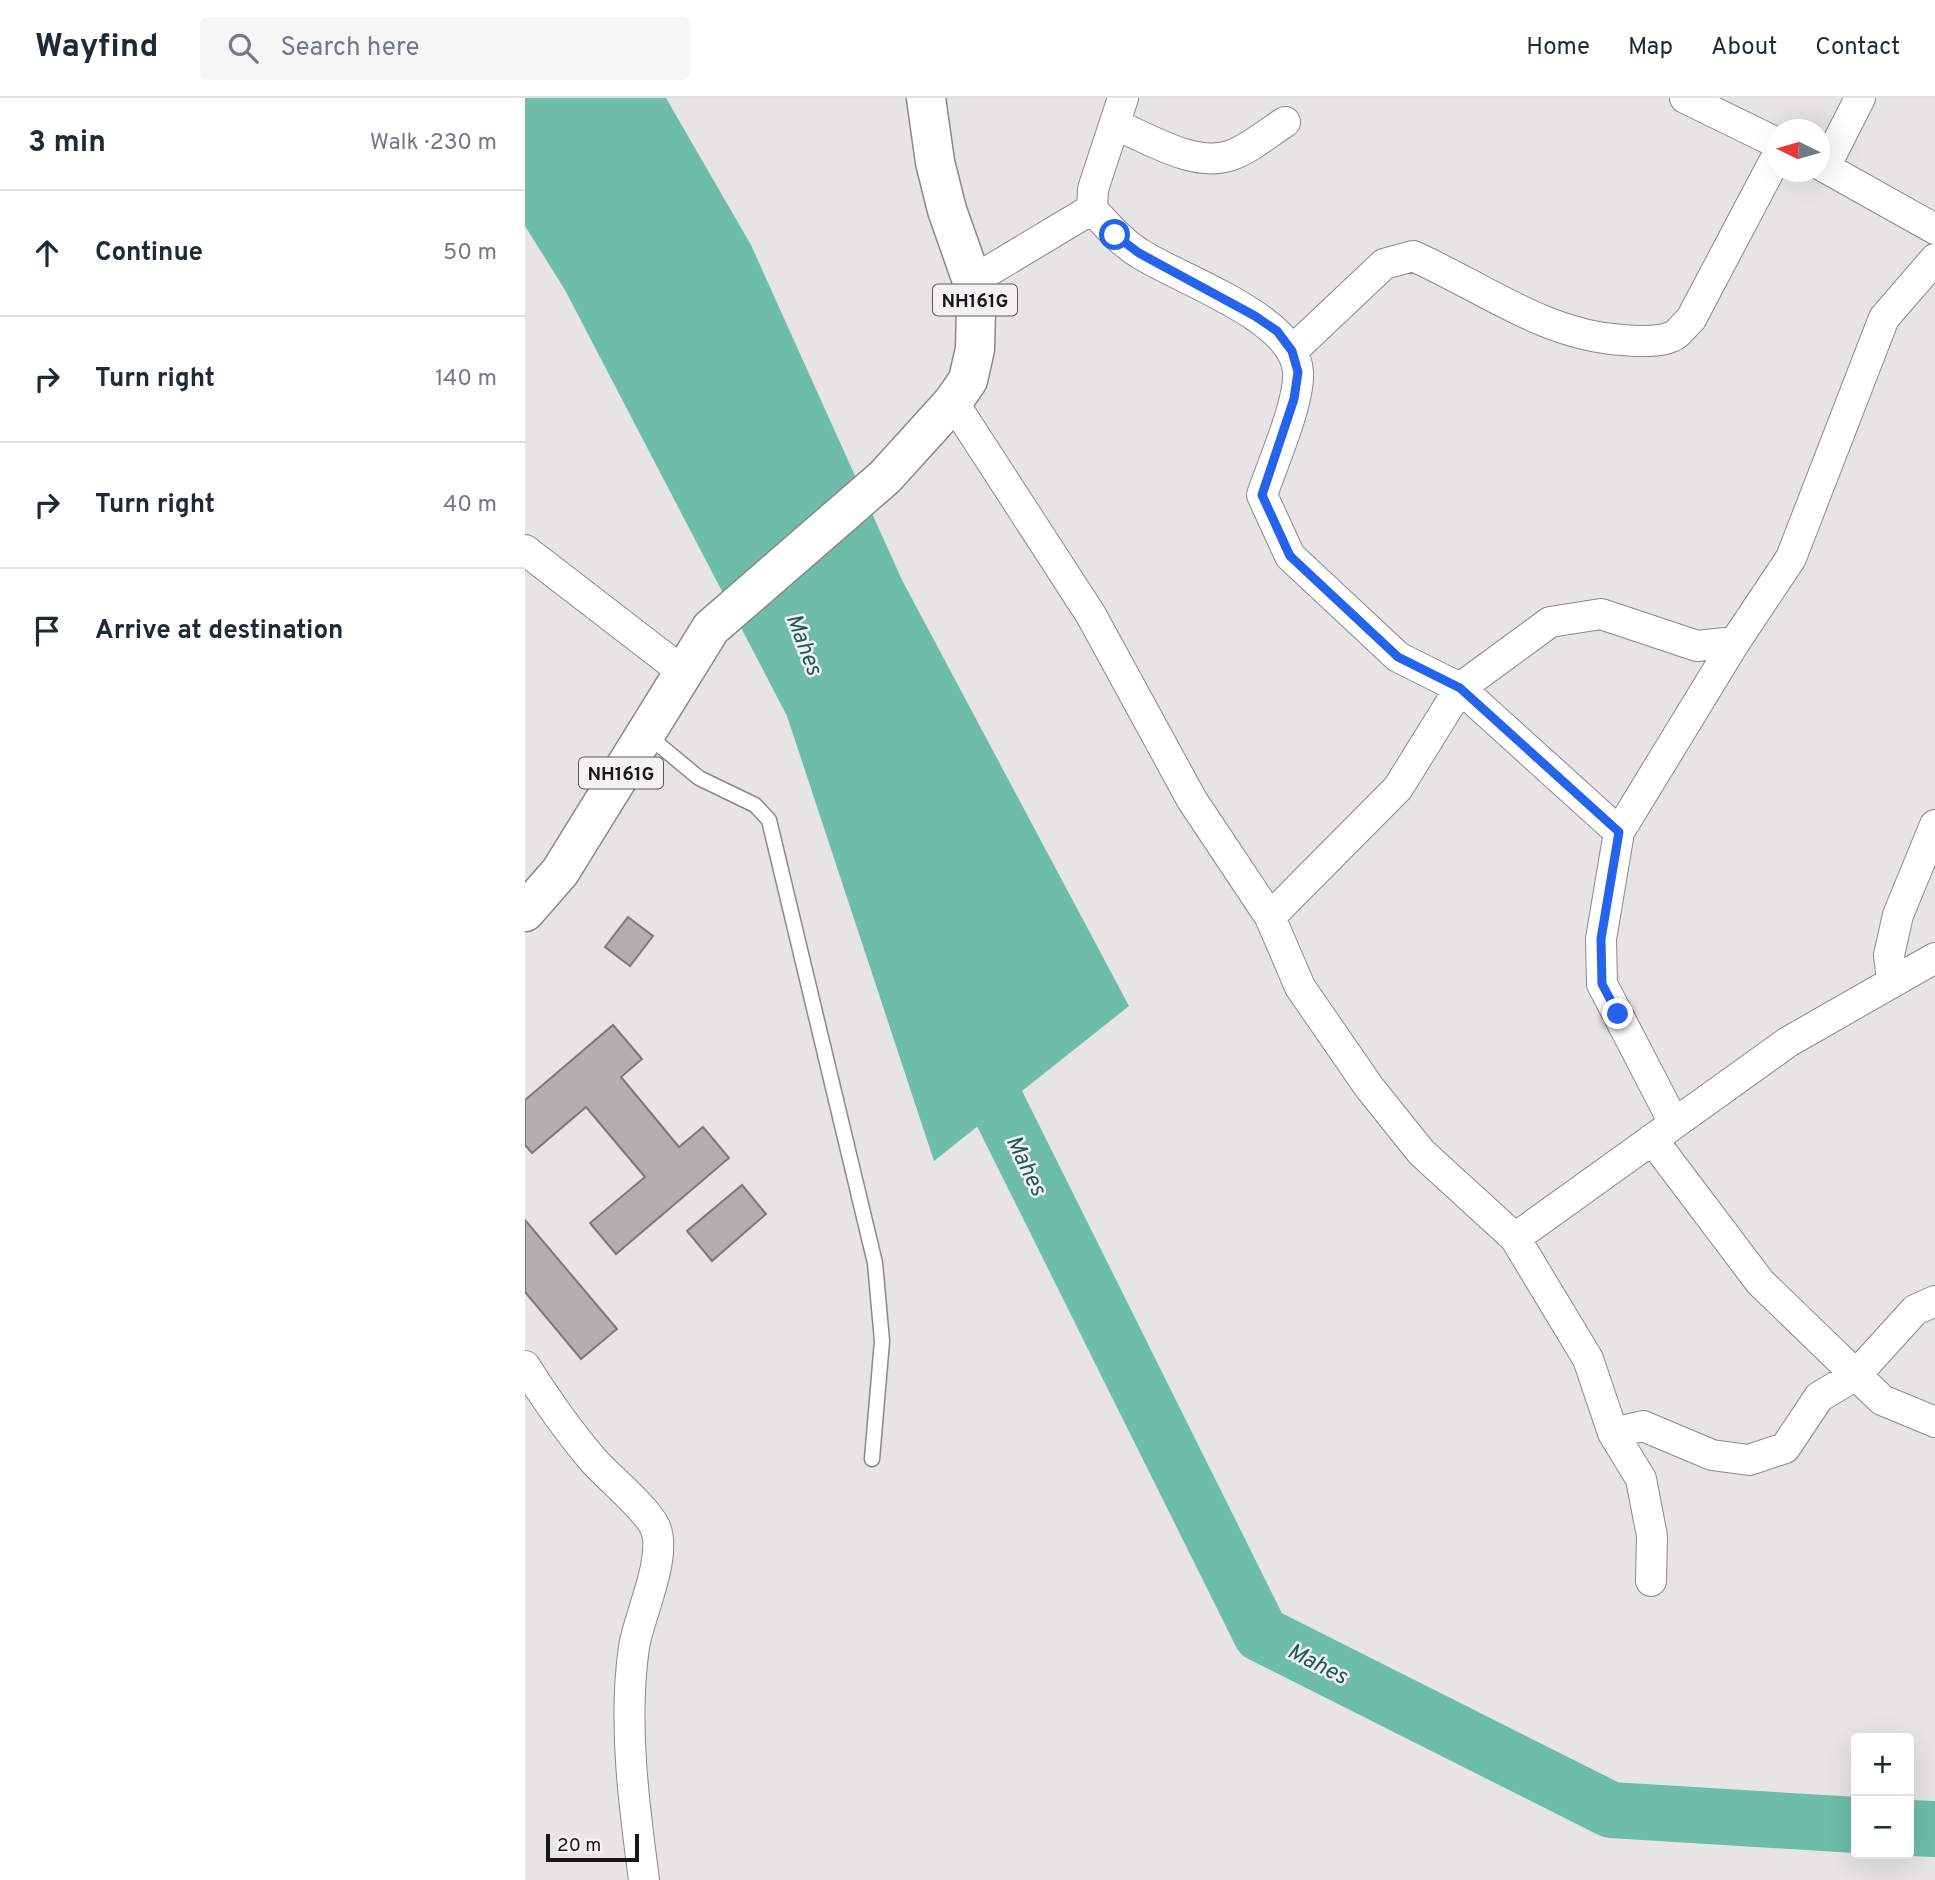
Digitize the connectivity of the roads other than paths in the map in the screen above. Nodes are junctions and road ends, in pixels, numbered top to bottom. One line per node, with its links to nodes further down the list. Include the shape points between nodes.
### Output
1 (926, 98): 13 (highway, NH161G, via 947,210)
2 (1685, 98): 6 (street)
3 (1860, 98): 7 (street)
4 (1119, 112): 5 (street, via 1185,153 1208,158 1230,155); 10 (street, via 1093,189)
5 (1285, 122)
6 (1767, 139)
7 (1830, 151)
8 (1830, 170): 11 (street)
9 (1767, 175): 14 (street, via 1691,319 1672,337 1639,342 1563,330 1413,256 1384,264)
10 (1093, 209): 13 (street); 14 (street, via 1115,235 1139,253 1255,316 1277,331)
11 (1935, 229)
12 (1935, 259): 17 (street, via 1884,318 1791,558)
13 (972, 281): 15 (highway, NH161G, via 977,310 975,349 968,380)
14 (1292, 351): 19 (street, via 1298,372 1294,399 1262,495 1290,556 1398,657)
15 (953, 402): 18 (highway, NH161G, via 885,477 711,628); 24 (street, via 1091,615 1192,800)
16 (525, 550): 18 (street)
17 (1735, 642): 19 (street, via 1697,646 1601,614 1550,622); 22 (street)
18 (682, 671): 20 (highway, NH161G)
19 (1460, 688): 22 (street); 24 (street, via 1398,788)
20 (646, 734): 23 (highway, NH161G, via 560,872); 34 (lane, via 699,778 755,805 769,820 875,1263 882,1341)
21 (1935, 825): 26 (street, via 1898,915 1889,955)
22 (1619, 832): 27 (street, via 1601,939 1602,984)
23 (525, 912)
24 (1270, 917): 28 (street, via 1300,987 1369,1087 1421,1152)
25 (1935, 958): 26 (street)
26 (1892, 982): 27 (street, via 1788,1042)
27 (1663, 1131): 28 (street); 31 (street, via 1760,1282)
28 (1515, 1238): 33 (street, via 1588,1359)
29 (1935, 1301): 31 (street, via 1915,1310)
30 (525, 1366): 36 (street, via 593,1460 655,1527 657,1557 634,1645 631,1686 634,1779)
31 (1856, 1376): 32 (street, via 1882,1401); 33 (street, via 1819,1397 1785,1448 1749,1460 1712,1455 1643,1426)
32 (1935, 1422)
33 (1613, 1433): 35 (street, via 1641,1479 1651,1536)
34 (872, 1459)
35 (1651, 1581)
36 (645, 1880)

